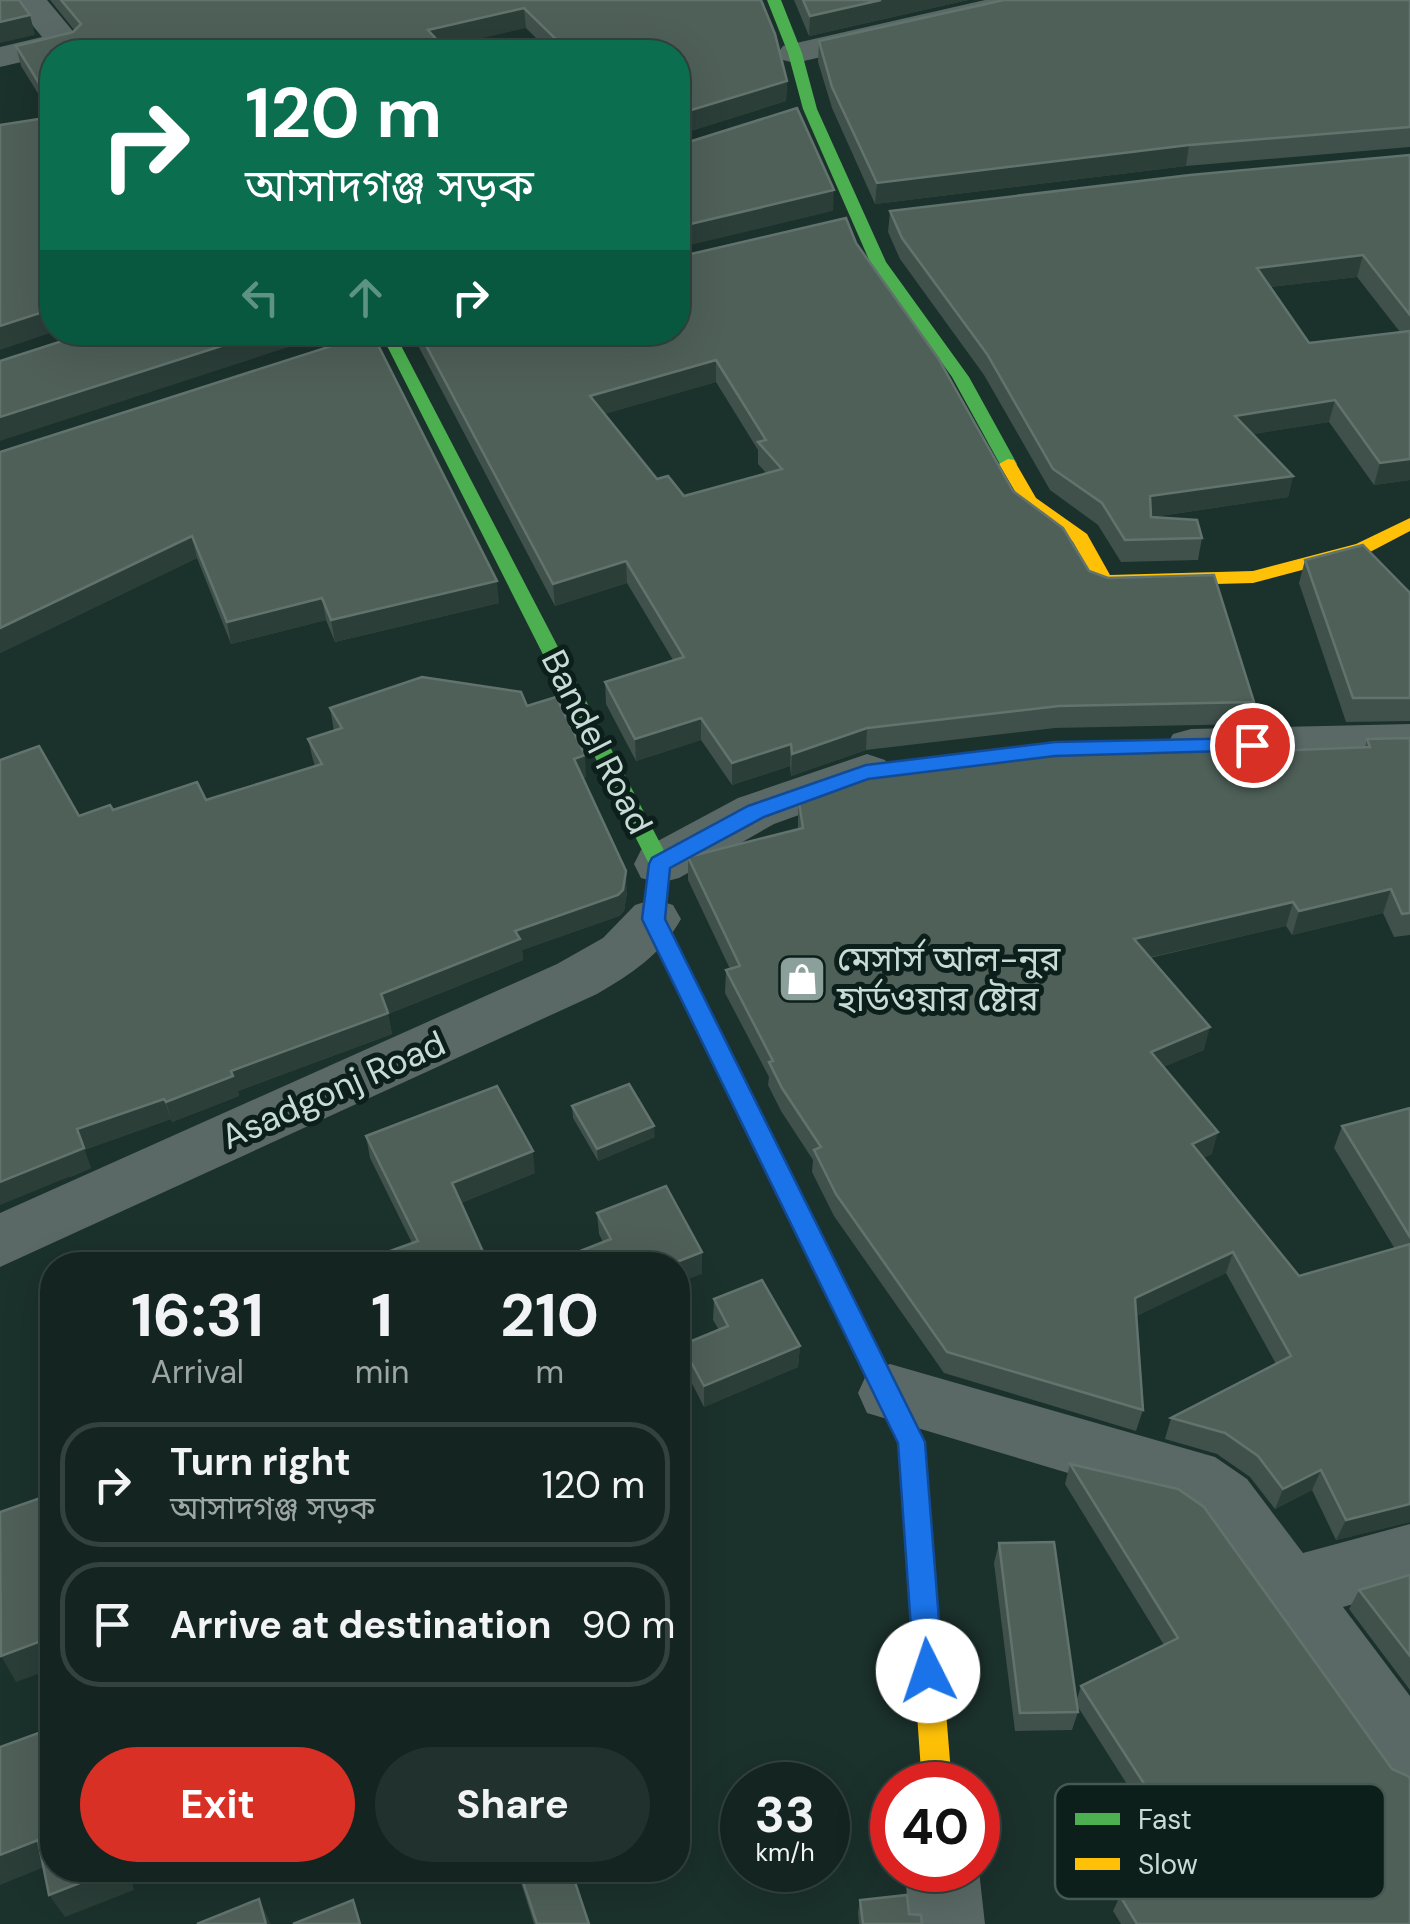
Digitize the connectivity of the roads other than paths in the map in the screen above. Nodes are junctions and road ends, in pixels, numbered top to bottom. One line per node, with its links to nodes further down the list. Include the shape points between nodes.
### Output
1 (30, 0): 4 (street)
2 (774, 0): 6 (street)
3 (1030, 0): 6 (street)
4 (63, 40)
5 (40, 48): 7 (street)
6 (796, 53): 8 (street)
7 (0, 57)
8 (810, 109): 9 (street); 11 (street, via 878,262 960,377 1029,501 1080,538 1104,581 1253,577 1363,548)
9 (772, 121)
10 (380, 345): 15 (street, Bandel Road)
11 (1410, 524)
12 (1410, 741): 13 (street)
13 (1154, 747)
14 (904, 768): 15 (street, Asadgonj Road, via 866,772 756,812)
15 (657, 892): 16 (street, Asadgonj Road, via 622,953 578,979); 17 (street, Bandel Road)
16 (0, 1241)
17 (890, 1393): 19 (street, via 1192,1479 1223,1502); 21 (street, Bandel Road, via 912,1442)
18 (1410, 1556): 19 (street)
19 (1288, 1589): 20 (street)
20 (1410, 1757)
21 (935, 1762)
22 (946, 1892): 23 (street)
23 (948, 1924)

